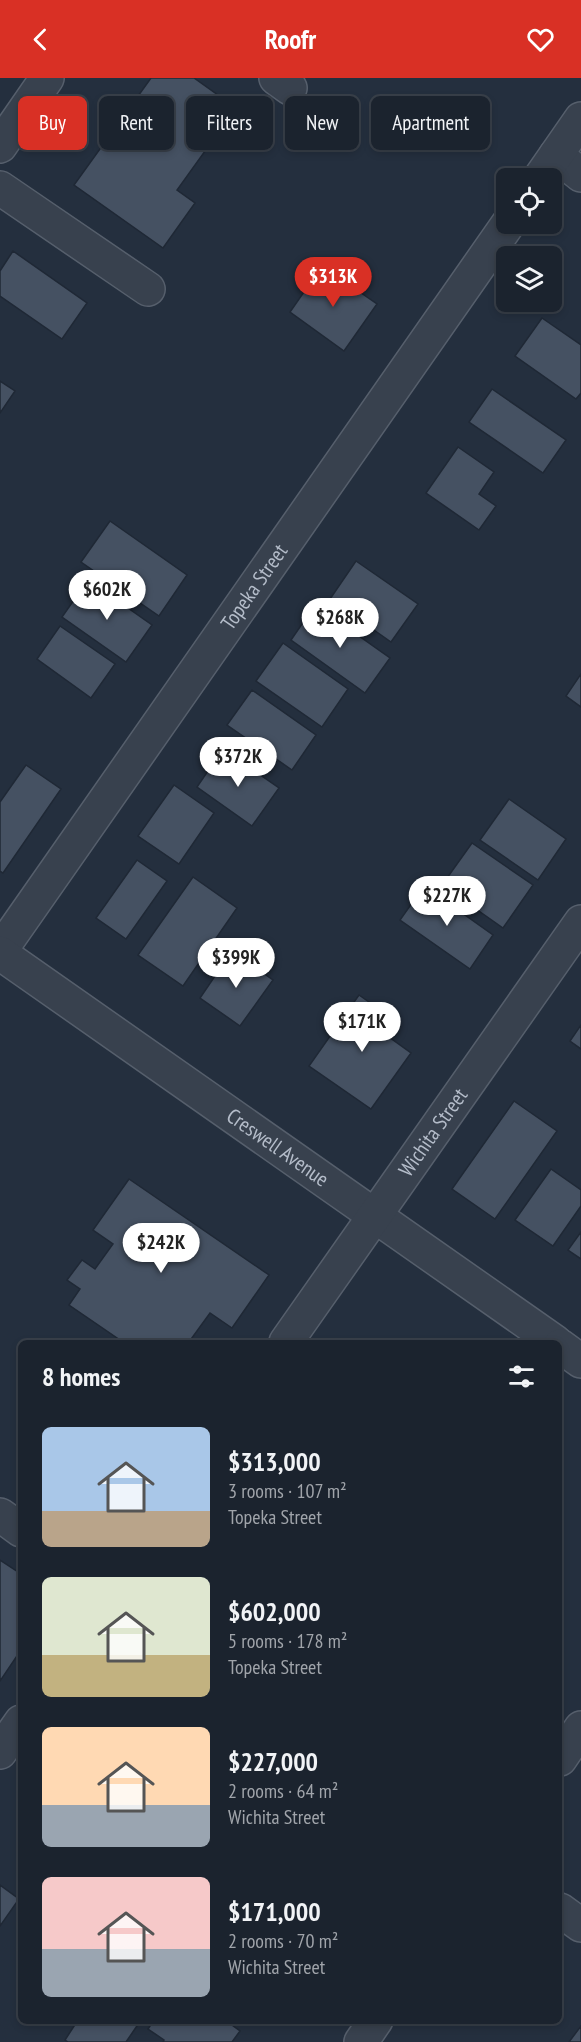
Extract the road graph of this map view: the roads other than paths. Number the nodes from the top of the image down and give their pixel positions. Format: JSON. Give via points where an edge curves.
{"nodes":[{"id":1,"x":48,"y":78,"type":"edge"},
{"id":2,"x":581,"y":119,"type":"edge"},
{"id":3,"x":0,"y":146,"type":"edge"},
{"id":4,"x":559,"y":168,"type":"edge"},
{"id":5,"x":0,"y":188,"type":"edge"},
{"id":6,"x":501,"y":234,"type":"edge"},
{"id":7,"x":148,"y":289,"type":"dead end"},
{"id":8,"x":581,"y":922,"type":"edge"},
{"id":9,"x":0,"y":952,"type":"edge"},
{"id":10,"x":374,"y":1216,"type":"junction"},
{"id":11,"x":287,"y":1340,"type":"edge"},
{"id":12,"x":552,"y":1340,"type":"edge"},
{"id":13,"x":562,"y":1347,"type":"edge"},
{"id":14,"x":581,"y":1361,"type":"edge"},
{"id":15,"x":0,"y":1515,"type":"edge"},
{"id":16,"x":18,"y":1528,"type":"edge"},
{"id":17,"x":18,"y":1726,"type":"edge"},
{"id":18,"x":581,"y":1728,"type":"edge"},
{"id":19,"x":0,"y":1752,"type":"edge"},
{"id":20,"x":562,"y":1756,"type":"edge"},
{"id":21,"x":562,"y":1911,"type":"edge"},
{"id":22,"x":581,"y":1925,"type":"edge"},
{"id":23,"x":373,"y":2024,"type":"edge"},
{"id":24,"x":361,"y":2042,"type":"edge"}],
"edges":[{"from":1,"to":3,"type":"street"},
{"from":2,"to":4,"type":"street"},
{"from":5,"to":7,"type":"street"},
{"from":6,"to":9,"type":"street","name":"Topeka Street"},
{"from":8,"to":10,"type":"street","name":"Wichita Street"},
{"from":9,"to":10,"type":"street","name":"Creswell Avenue"},
{"from":10,"to":11,"type":"street","name":"Wichita Street"},
{"from":10,"to":12,"type":"street","name":"Creswell Avenue"},
{"from":13,"to":14,"type":"street"},
{"from":15,"to":16,"type":"street"},
{"from":17,"to":19,"type":"street"},
{"from":18,"to":20,"type":"street"},
{"from":21,"to":22,"type":"street"},
{"from":23,"to":24,"type":"street"}]}
